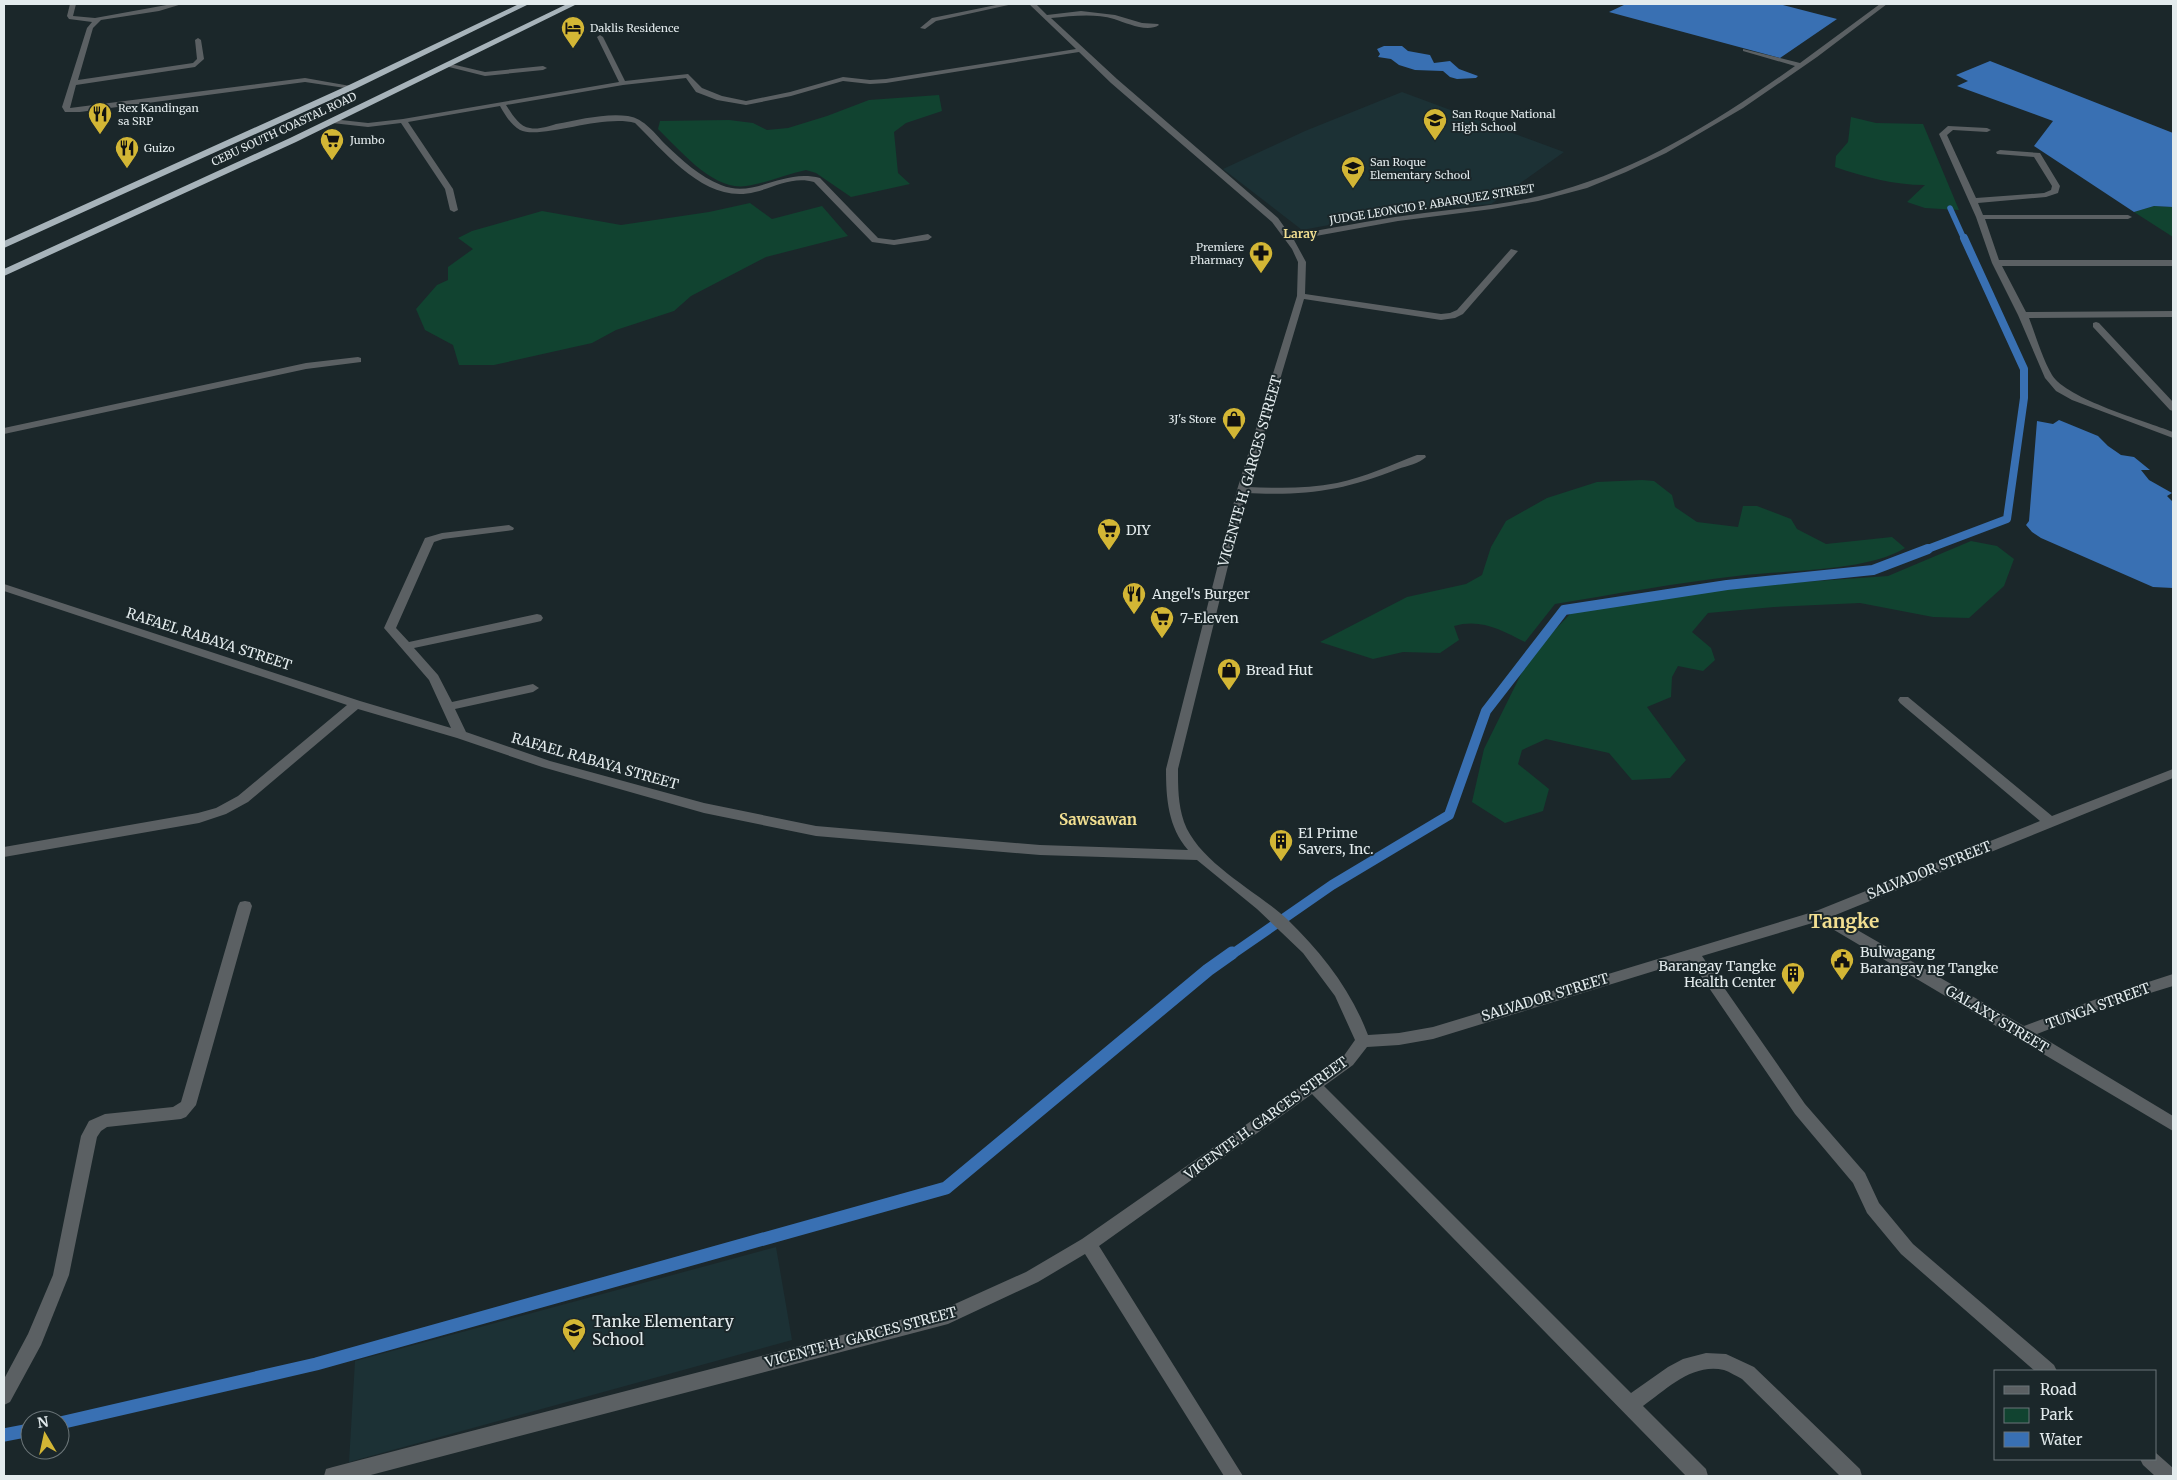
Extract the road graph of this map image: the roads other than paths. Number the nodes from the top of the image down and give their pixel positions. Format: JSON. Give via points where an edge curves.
{"nodes":[{"id":1,"x":72,"y":4,"type":"edge"},
{"id":2,"x":179,"y":4,"type":"edge"},
{"id":3,"x":525,"y":4,"type":"edge"},
{"id":4,"x":573,"y":4,"type":"edge"},
{"id":5,"x":1010,"y":4,"type":"edge"},
{"id":6,"x":1032,"y":4,"type":"edge"},
{"id":7,"x":1884,"y":4,"type":"edge"},
{"id":8,"x":1046,"y":17,"type":"junction"},
{"id":9,"x":96,"y":20,"type":"junction"},
{"id":10,"x":1156,"y":25,"type":"dead end"},
{"id":11,"x":923,"y":28,"type":"dead end"},
{"id":12,"x":600,"y":37,"type":"dead end"},
{"id":13,"x":198,"y":40,"type":"dead end"},
{"id":14,"x":1081,"y":50,"type":"junction"},
{"id":15,"x":1745,"y":50,"type":"dead end"},
{"id":16,"x":447,"y":65,"type":"junction"},
{"id":17,"x":1801,"y":65,"type":"junction"},
{"id":18,"x":543,"y":68,"type":"dead end"},
{"id":19,"x":73,"y":83,"type":"junction"},
{"id":20,"x":623,"y":83,"type":"junction"},
{"id":21,"x":352,"y":87,"type":"junction"},
{"id":22,"x":501,"y":103,"type":"junction"},
{"id":23,"x":332,"y":121,"type":"junction"},
{"id":24,"x":404,"y":121,"type":"junction"},
{"id":25,"x":1987,"y":130,"type":"dead end"},
{"id":26,"x":2000,"y":152,"type":"dead end"},
{"id":27,"x":1972,"y":201,"type":"junction"},
{"id":28,"x":454,"y":210,"type":"dead end"},
{"id":29,"x":1980,"y":217,"type":"junction"},
{"id":30,"x":2128,"y":217,"type":"dead end"},
{"id":31,"x":928,"y":237,"type":"dead end"},
{"id":32,"x":1290,"y":238,"type":"junction"},
{"id":33,"x":4,"y":244,"type":"edge"},
{"id":34,"x":1514,"y":251,"type":"dead end"},
{"id":35,"x":1996,"y":263,"type":"junction"},
{"id":36,"x":2173,"y":263,"type":"edge"},
{"id":37,"x":4,"y":273,"type":"edge"},
{"id":38,"x":1301,"y":296,"type":"junction"},
{"id":39,"x":2173,"y":314,"type":"edge"},
{"id":40,"x":2022,"y":315,"type":"junction"},
{"id":41,"x":2096,"y":326,"type":"dead end"},
{"id":42,"x":358,"y":360,"type":"dead end"},
{"id":43,"x":2173,"y":408,"type":"edge"},
{"id":44,"x":4,"y":431,"type":"edge"},
{"id":45,"x":2173,"y":435,"type":"edge"},
{"id":46,"x":1421,"y":457,"type":"dead end"},
{"id":47,"x":1242,"y":490,"type":"junction"},
{"id":48,"x":510,"y":528,"type":"dead end"},
{"id":49,"x":4,"y":587,"type":"edge"},
{"id":50,"x":537,"y":618,"type":"dead end"},
{"id":51,"x":407,"y":646,"type":"junction"},
{"id":52,"x":533,"y":688,"type":"dead end"},
{"id":53,"x":1904,"y":700,"type":"dead end"},
{"id":54,"x":356,"y":704,"type":"junction"},
{"id":55,"x":448,"y":707,"type":"junction"},
{"id":56,"x":461,"y":735,"type":"junction"},
{"id":57,"x":2173,"y":773,"type":"edge"},
{"id":58,"x":2050,"y":822,"type":"junction"},
{"id":59,"x":4,"y":852,"type":"edge"},
{"id":60,"x":1198,"y":856,"type":"junction"},
{"id":61,"x":245,"y":906,"type":"dead end"},
{"id":62,"x":1820,"y":915,"type":"junction"},
{"id":63,"x":1693,"y":954,"type":"junction"},
{"id":64,"x":2173,"y":980,"type":"edge"},
{"id":65,"x":2023,"y":1033,"type":"junction"},
{"id":66,"x":1364,"y":1041,"type":"junction"},
{"id":67,"x":1314,"y":1086,"type":"junction"},
{"id":68,"x":2173,"y":1124,"type":"edge"},
{"id":69,"x":1088,"y":1244,"type":"junction"},
{"id":70,"x":2047,"y":1370,"type":"edge"},
{"id":71,"x":4,"y":1396,"type":"edge"},
{"id":72,"x":1630,"y":1405,"type":"junction"},
{"id":73,"x":2150,"y":1460,"type":"edge"},
{"id":74,"x":333,"y":1476,"type":"edge"},
{"id":75,"x":1234,"y":1476,"type":"edge"},
{"id":76,"x":1699,"y":1476,"type":"edge"},
{"id":77,"x":1853,"y":1476,"type":"edge"},
{"id":78,"x":2170,"y":1476,"type":"edge"}],
"edges":[{"from":1,"to":9,"type":"street","via":[[71,18]]},
{"from":2,"to":9,"type":"street"},
{"from":3,"to":21,"type":"highway","name":"CEBU SOUTH COASTAL ROAD"},
{"from":4,"to":16,"type":"highway","name":"CEBU SOUTH COASTAL ROAD"},
{"from":5,"to":11,"type":"street","via":[[934,19]]},
{"from":6,"to":8,"type":"street","name":"VICENTE H. GARCES STREET"},
{"from":7,"to":17,"type":"street","name":"JUDGE LEONCIO P. ABARQUEZ STREET"},
{"from":8,"to":10,"type":"street","via":[[1081,13]]},
{"from":8,"to":14,"type":"street","name":"VICENTE H. GARCES STREET"},
{"from":9,"to":19,"type":"street","via":[[90,28]]},
{"from":12,"to":20,"type":"street"},
{"from":13,"to":19,"type":"street","via":[[201,59],[195,64]]},
{"from":14,"to":20,"type":"street","via":[[886,81],[843,78],[791,94],[746,103],[699,90],[688,76]]},
{"from":14,"to":32,"type":"street","name":"VICENTE H. GARCES STREET","via":[[1275,220]]},
{"from":15,"to":17,"type":"street"},
{"from":16,"to":18,"type":"street","via":[[485,74]]},
{"from":16,"to":23,"type":"highway","name":"CEBU SOUTH COASTAL ROAD"},
{"from":17,"to":32,"type":"street","name":"JUDGE LEONCIO P. ABARQUEZ STREET","via":[[1688,138],[1584,186],[1502,206],[1399,219]]},
{"from":19,"to":21,"type":"street","via":[[66,108],[74,111],[305,80]]},
{"from":20,"to":22,"type":"street"},
{"from":21,"to":33,"type":"highway","name":"CEBU SOUTH COASTAL ROAD"},
{"from":22,"to":24,"type":"street"},
{"from":22,"to":31,"type":"street","via":[[516,125],[531,131],[630,118],[638,121],[709,184],[726,191],[742,192],[797,177],[809,177],[817,180],[875,240],[894,243]]},
{"from":23,"to":24,"type":"street","via":[[368,124]]},
{"from":23,"to":37,"type":"highway","name":"CEBU SOUTH COASTAL ROAD"},
{"from":24,"to":28,"type":"street","via":[[449,188]]},
{"from":25,"to":27,"type":"street","via":[[1951,128],[1943,134]]},
{"from":26,"to":27,"type":"street","via":[[2037,155],[2056,186],[2054,191],[2046,195]]},
{"from":27,"to":29,"type":"street"},
{"from":29,"to":30,"type":"street"},
{"from":29,"to":35,"type":"street"},
{"from":32,"to":38,"type":"street","name":"VICENTE H. GARCES STREET","via":[[1302,262]]},
{"from":34,"to":38,"type":"street","via":[[1460,312],[1452,316]]},
{"from":35,"to":36,"type":"street"},
{"from":35,"to":40,"type":"street"},
{"from":38,"to":47,"type":"street","name":"VICENTE H. GARCES STREET"},
{"from":39,"to":40,"type":"street"},
{"from":40,"to":45,"type":"street","via":[[2048,376],[2059,389]]},
{"from":41,"to":43,"type":"street"},
{"from":42,"to":44,"type":"street","via":[[306,366]]},
{"from":46,"to":47,"type":"street","via":[[1356,481],[1326,488],[1286,492]]},
{"from":47,"to":60,"type":"street","name":"VICENTE H. GARCES STREET","via":[[1172,769],[1170,787],[1181,832]]},
{"from":48,"to":51,"type":"street","via":[[442,536],[427,542],[390,628]]},
{"from":49,"to":54,"type":"street","name":"RAFAEL RABAYA STREET"},
{"from":50,"to":51,"type":"street"},
{"from":51,"to":55,"type":"street","via":[[434,678]]},
{"from":52,"to":55,"type":"street"},
{"from":53,"to":58,"type":"street"},
{"from":54,"to":56,"type":"street","name":"RAFAEL RABAYA STREET"},
{"from":54,"to":59,"type":"street","via":[[243,799],[221,811],[199,818]]},
{"from":55,"to":56,"type":"street"},
{"from":56,"to":60,"type":"street","name":"RAFAEL RABAYA STREET","via":[[546,764],[704,808],[816,831],[1040,850]]},
{"from":57,"to":58,"type":"street","name":"SALVADOR STREET"},
{"from":58,"to":62,"type":"street","name":"SALVADOR STREET"},
{"from":60,"to":66,"type":"street","name":"VICENTE H. GARCES STREET","via":[[1278,919],[1331,977],[1354,1014]]},
{"from":61,"to":71,"type":"street","via":[[188,1104],[181,1112],[173,1114],[106,1121],[94,1126],[89,1136],[61,1275],[35,1339]]},
{"from":62,"to":63,"type":"street","name":"SALVADOR STREET"},
{"from":62,"to":65,"type":"street","name":"GALAXY STREET"},
{"from":63,"to":66,"type":"street","name":"SALVADOR STREET","via":[[1433,1033]]},
{"from":63,"to":70,"type":"street","via":[[1800,1109],[1859,1178],[1873,1208],[1906,1249]]},
{"from":64,"to":65,"type":"street","name":"TUNGA STREET"},
{"from":65,"to":68,"type":"street","name":"GALAXY STREET"},
{"from":66,"to":67,"type":"street","name":"VICENTE H. GARCES STREET","via":[[1348,1061]]},
{"from":67,"to":69,"type":"street","name":"VICENTE H. GARCES STREET"},
{"from":67,"to":72,"type":"street"},
{"from":69,"to":74,"type":"street","name":"VICENTE H. GARCES STREET","via":[[1032,1277],[948,1316]]},
{"from":69,"to":75,"type":"street"},
{"from":72,"to":76,"type":"street"},
{"from":72,"to":77,"type":"street","via":[[1689,1365],[1706,1361],[1726,1362],[1748,1372]]},
{"from":73,"to":78,"type":"street"}]}
